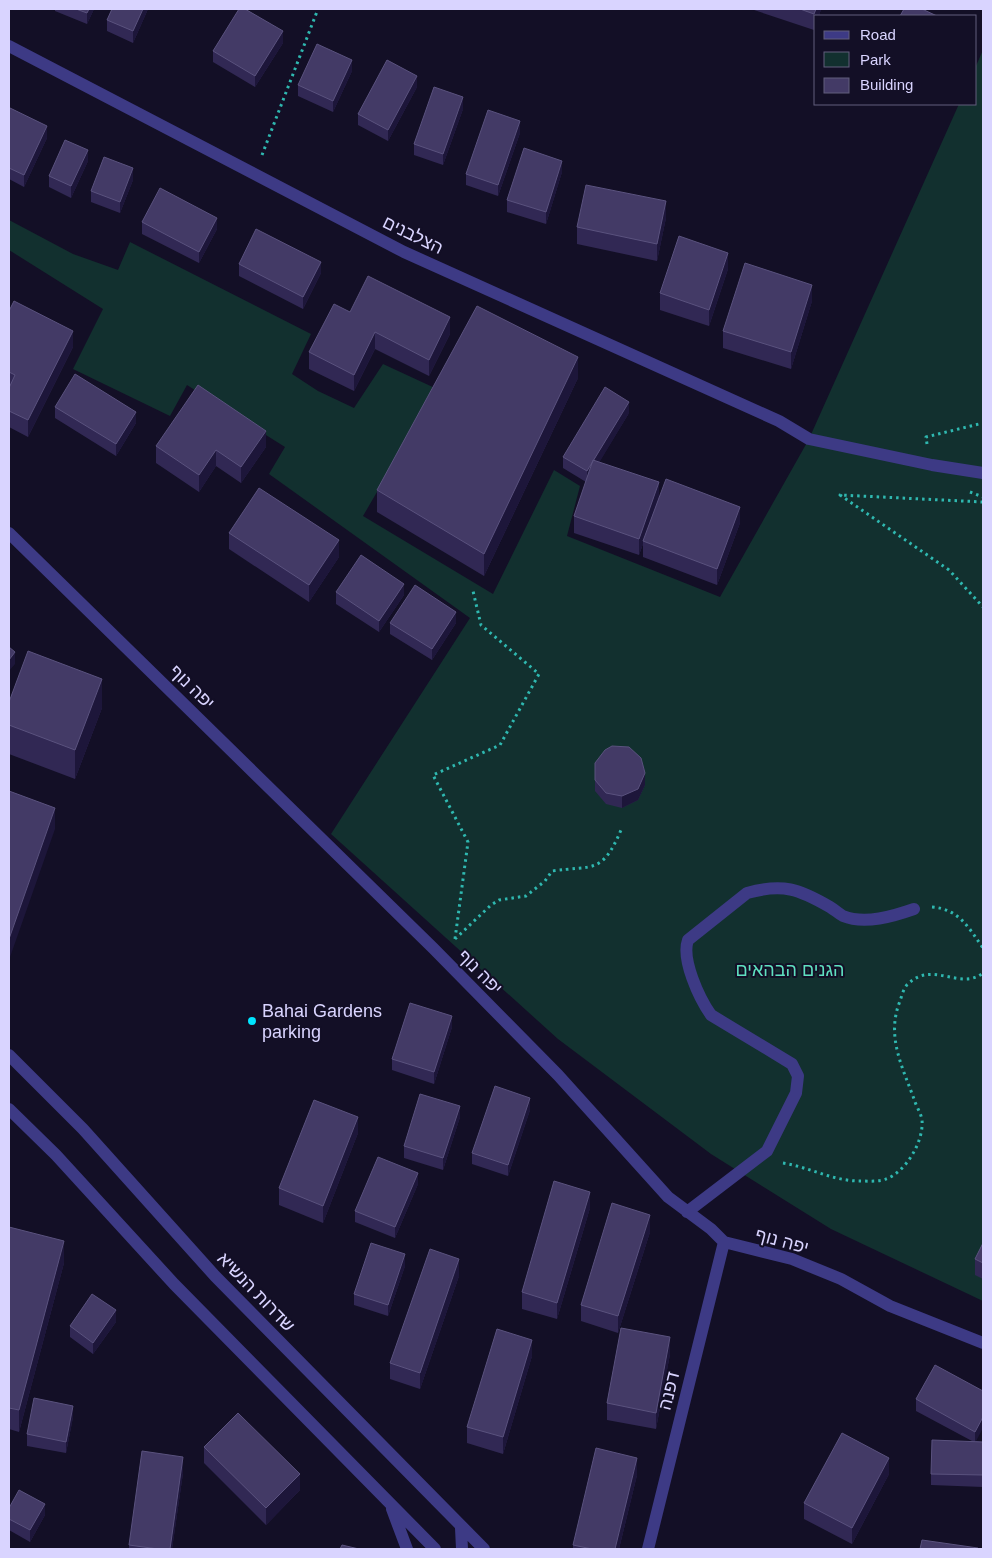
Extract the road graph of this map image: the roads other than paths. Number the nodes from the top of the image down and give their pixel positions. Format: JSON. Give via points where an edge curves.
{"nodes":[{"id":1,"x":9,"y":46,"type":"edge"},
{"id":2,"x":983,"y":473,"type":"edge"},
{"id":3,"x":9,"y":533,"type":"edge"},
{"id":4,"x":914,"y":909,"type":"road end"},
{"id":5,"x":9,"y":1055,"type":"edge"},
{"id":6,"x":9,"y":1109,"type":"edge"},
{"id":7,"x":687,"y":1212,"type":"junction"},
{"id":8,"x":724,"y":1242,"type":"junction"},
{"id":9,"x":983,"y":1342,"type":"edge"},
{"id":10,"x":392,"y":1506,"type":"junction"},
{"id":11,"x":461,"y":1528,"type":"junction"},
{"id":12,"x":407,"y":1549,"type":"edge"},
{"id":13,"x":435,"y":1549,"type":"edge"},
{"id":14,"x":462,"y":1549,"type":"edge"},
{"id":15,"x":484,"y":1549,"type":"edge"},
{"id":16,"x":648,"y":1549,"type":"edge"}],
"edges":[{"from":1,"to":2,"type":"street","name":"הצלבנים","via":[[404,252],[779,421],[809,439]]},
{"from":3,"to":7,"type":"street","name":"יפה נוף","via":[[433,948],[558,1075],[668,1197]]},
{"from":4,"to":7,"type":"street","via":[[879,919],[844,916],[800,890],[759,890],[747,893],[688,940],[686,957],[703,1004],[711,1015],[792,1064],[798,1076],[796,1093],[767,1151]]},
{"from":5,"to":11,"type":"street","name":"שדרות הנשיא","via":[[83,1129],[216,1276]]},
{"from":6,"to":10,"type":"street","via":[[56,1155],[174,1284]]},
{"from":7,"to":8,"type":"street","name":"יפה נוף"},
{"from":8,"to":9,"type":"street","name":"יפה נוף","via":[[792,1259],[841,1279],[890,1306]]},
{"from":8,"to":16,"type":"street","name":"דפנה"},
{"from":10,"to":12,"type":"street"},
{"from":10,"to":13,"type":"street"},
{"from":11,"to":14,"type":"street"},
{"from":11,"to":15,"type":"street","name":"שדרות הנשיא"}]}
